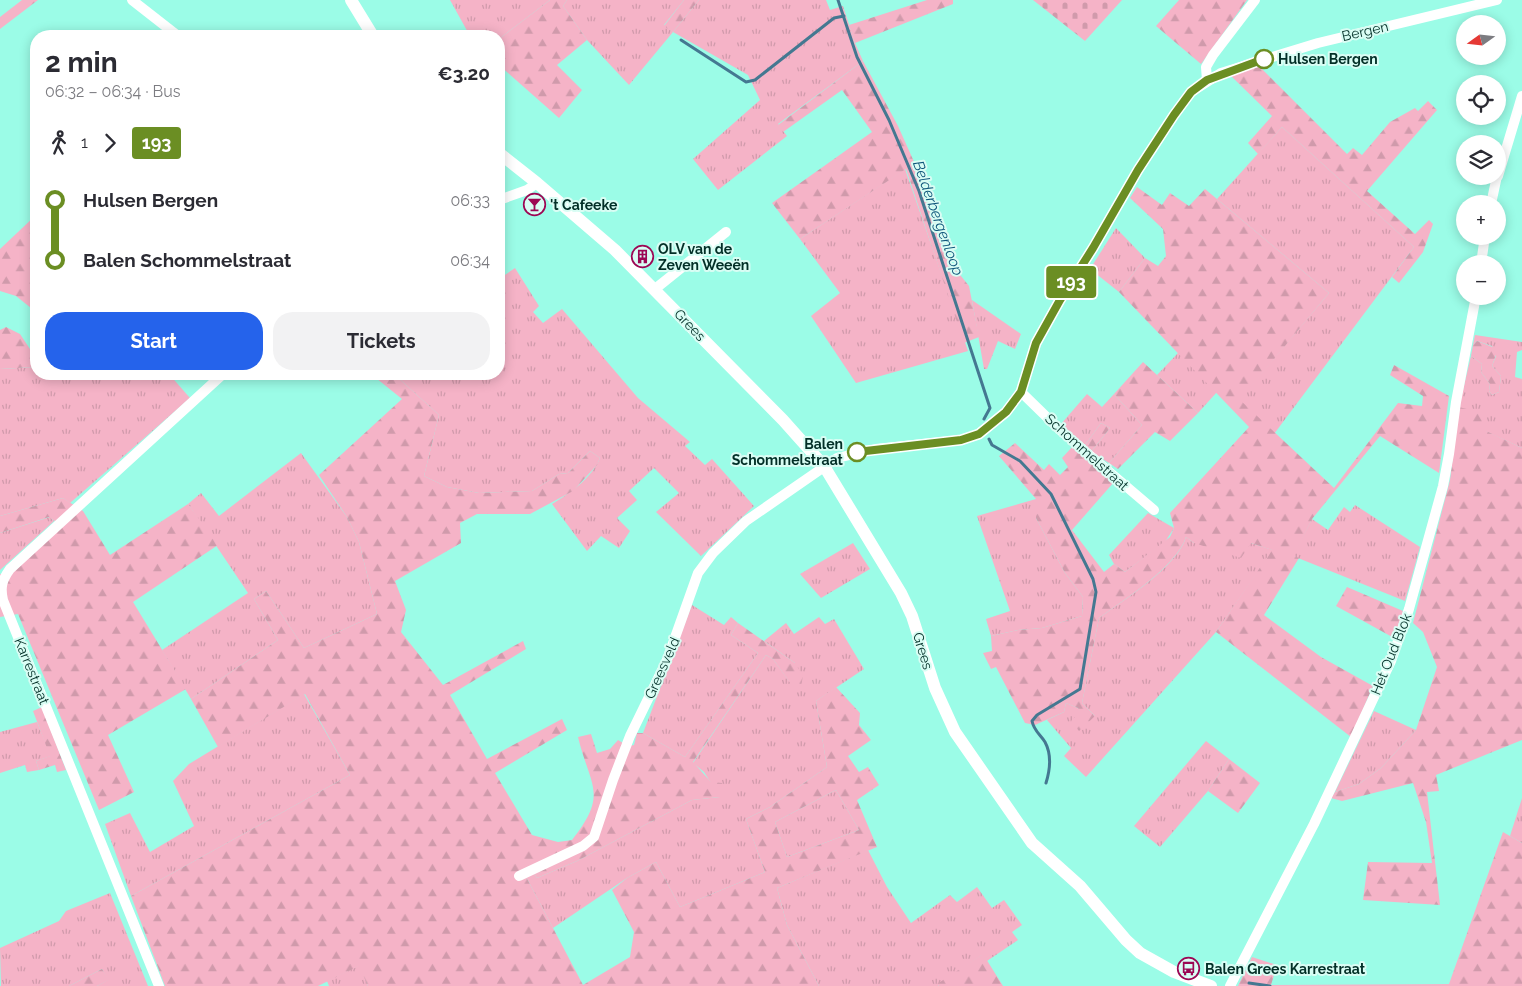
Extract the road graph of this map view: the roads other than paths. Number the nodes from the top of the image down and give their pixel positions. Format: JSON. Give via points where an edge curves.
{"nodes":[{"id":1,"x":132,"y":0,"type":"edge"},
{"id":2,"x":351,"y":0,"type":"edge"},
{"id":3,"x":1256,"y":0,"type":"edge"},
{"id":4,"x":1497,"y":0,"type":"edge"},
{"id":5,"x":170,"y":30,"type":"edge"},
{"id":6,"x":369,"y":30,"type":"edge"},
{"id":7,"x":1207,"y":80,"type":"junction"},
{"id":8,"x":1522,"y":96,"type":"edge"},
{"id":9,"x":1506,"y":147,"type":"edge"},
{"id":10,"x":505,"y":159,"type":"edge"},
{"id":11,"x":537,"y":183,"type":"junction"},
{"id":12,"x":505,"y":197,"type":"edge"},
{"id":13,"x":726,"y":232,"type":"dead end"},
{"id":14,"x":655,"y":289,"type":"junction"},
{"id":15,"x":1474,"y":305,"type":"edge"},
{"id":16,"x":216,"y":380,"type":"edge"},
{"id":17,"x":1021,"y":392,"type":"junction"},
{"id":18,"x":824,"y":466,"type":"junction"},
{"id":19,"x":1154,"y":510,"type":"dead end"},
{"id":20,"x":519,"y":876,"type":"dead end"},
{"id":21,"x":159,"y":986,"type":"edge"},
{"id":22,"x":1211,"y":986,"type":"edge"},
{"id":23,"x":1230,"y":986,"type":"edge"}],
"edges":[{"from":1,"to":5,"type":"street"},
{"from":2,"to":6,"type":"street"},
{"from":3,"to":7,"type":"street","via":[[1213,55],[1206,67]]},
{"from":4,"to":7,"type":"street","name":"Bergen","via":[[1318,43]]},
{"from":7,"to":17,"type":"street","via":[[1191,92],[1138,170],[1036,343]]},
{"from":8,"to":9,"type":"street"},
{"from":10,"to":11,"type":"street","name":"Grees"},
{"from":11,"to":12,"type":"street"},
{"from":11,"to":14,"type":"street","name":"Grees"},
{"from":13,"to":14,"type":"street"},
{"from":14,"to":18,"type":"street","name":"Grees"},
{"from":15,"to":23,"type":"street","name":"Het Oud Blok","via":[[1443,486],[1391,661],[1314,824]]},
{"from":16,"to":21,"type":"street","name":"Karrestraat","via":[[10,570],[3,578],[1,589]]},
{"from":17,"to":18,"type":"street","via":[[1006,412],[979,434],[961,440],[846,454]]},
{"from":17,"to":19,"type":"street","name":"Schommelstraat","via":[[1060,430]]},
{"from":18,"to":20,"type":"street","name":"Greesveld","via":[[746,521],[706,562],[696,579],[667,660],[630,736],[603,804],[594,837],[583,846]]},
{"from":18,"to":22,"type":"street","name":"Grees","via":[[902,593],[935,688],[955,732],[1032,844],[1080,886],[1140,953],[1174,972]]}]}
